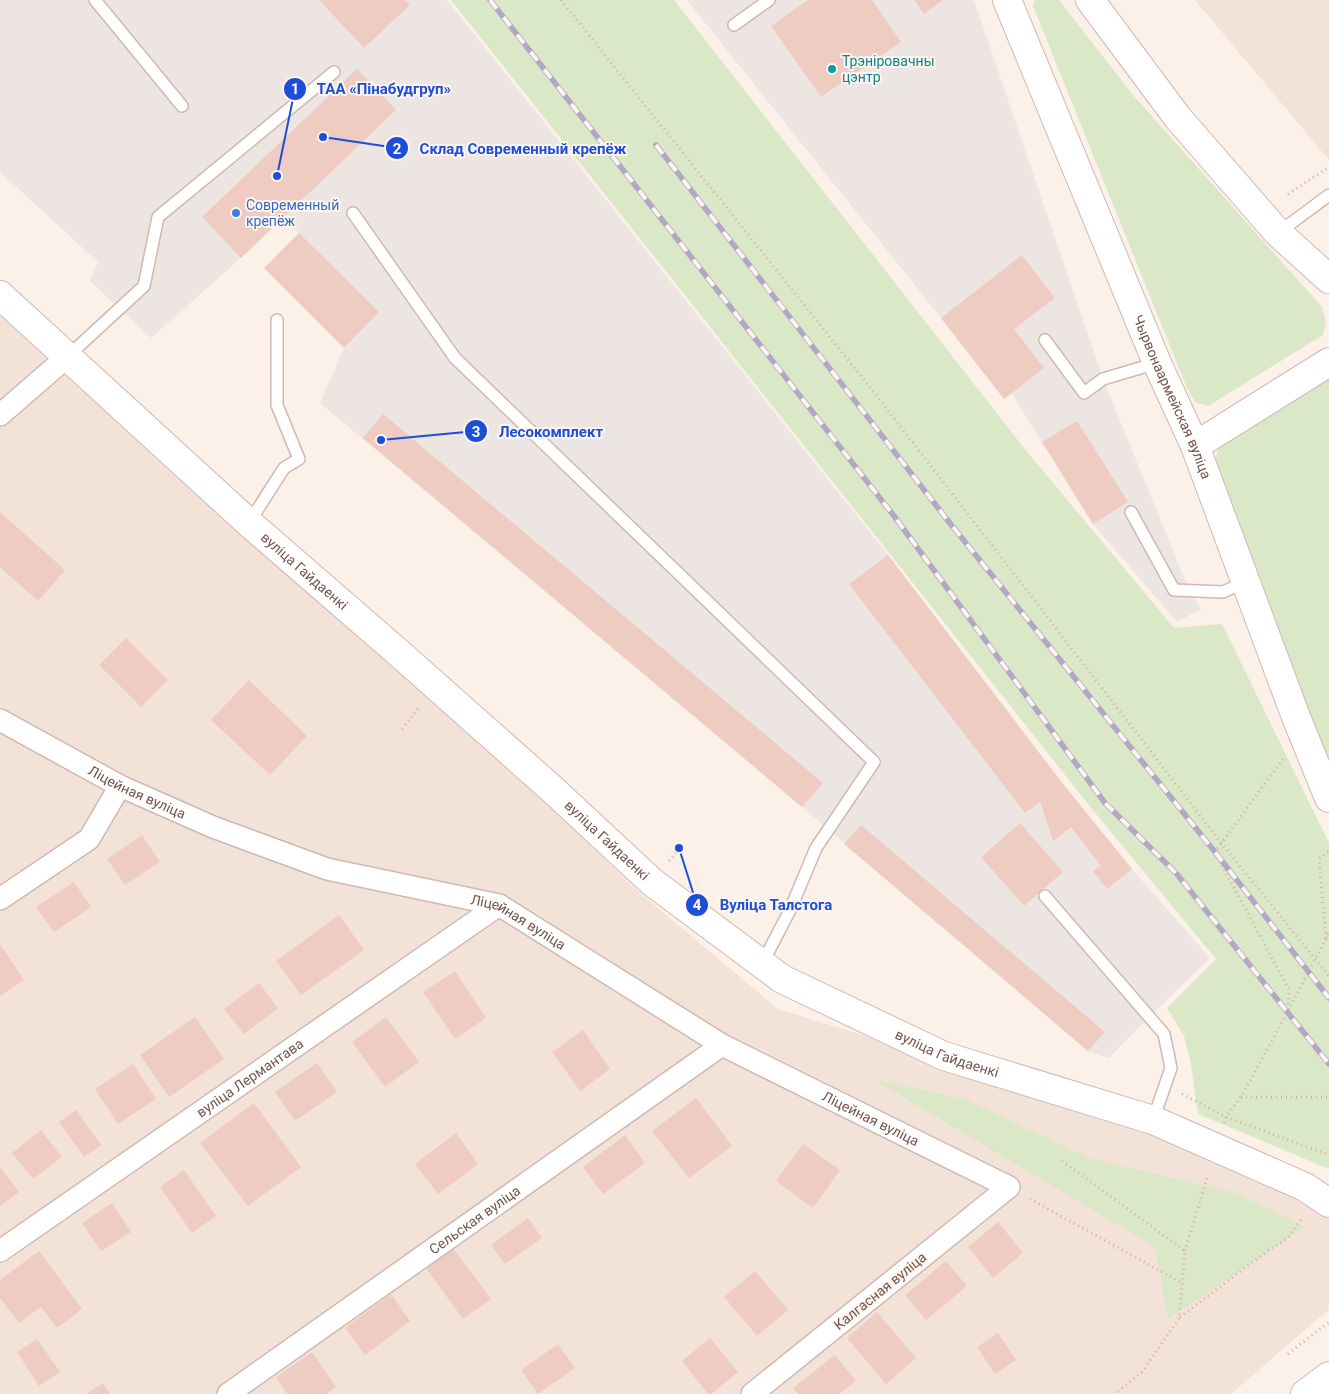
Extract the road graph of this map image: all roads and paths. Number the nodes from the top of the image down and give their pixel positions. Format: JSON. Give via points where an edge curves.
{"nodes":[{"id":1,"x":95,"y":0,"type":"edge"},
{"id":2,"x":560,"y":0,"type":"edge"},
{"id":3,"x":769,"y":0,"type":"edge"},
{"id":4,"x":1007,"y":0,"type":"edge"},
{"id":5,"x":1090,"y":0,"type":"edge"},
{"id":6,"x":734,"y":25,"type":"dead end"},
{"id":7,"x":334,"y":72,"type":"dead end"},
{"id":8,"x":182,"y":106,"type":"dead end"},
{"id":9,"x":1329,"y":167,"type":"edge"},
{"id":10,"x":1288,"y":194,"type":"dead end"},
{"id":11,"x":1329,"y":195,"type":"edge"},
{"id":12,"x":353,"y":213,"type":"dead end"},
{"id":13,"x":1278,"y":233,"type":"junction"},
{"id":14,"x":1329,"y":279,"type":"edge"},
{"id":15,"x":0,"y":294,"type":"edge"},
{"id":16,"x":276,"y":320,"type":"dead end"},
{"id":17,"x":1045,"y":340,"type":"dead end"},
{"id":18,"x":68,"y":356,"type":"junction"},
{"id":19,"x":1329,"y":362,"type":"edge"},
{"id":20,"x":1157,"y":363,"type":"junction"},
{"id":21,"x":0,"y":415,"type":"edge"},
{"id":22,"x":1195,"y":446,"type":"junction"},
{"id":23,"x":1131,"y":512,"type":"dead end"},
{"id":24,"x":249,"y":523,"type":"junction"},
{"id":25,"x":1245,"y":582,"type":"junction"},
{"id":26,"x":0,"y":720,"type":"edge"},
{"id":27,"x":1285,"y":757,"type":"dead end"},
{"id":28,"x":120,"y":786,"type":"junction"},
{"id":29,"x":1329,"y":798,"type":"edge"},
{"id":30,"x":1222,"y":844,"type":"junction"},
{"id":31,"x":1329,"y":851,"type":"edge"},
{"id":32,"x":1045,"y":896,"type":"dead end"},
{"id":33,"x":0,"y":898,"type":"edge"},
{"id":34,"x":499,"y":905,"type":"junction"},
{"id":35,"x":1329,"y":934,"type":"edge"},
{"id":36,"x":1326,"y":938,"type":"junction"},
{"id":37,"x":1315,"y":958,"type":"junction"},
{"id":38,"x":762,"y":964,"type":"junction"},
{"id":39,"x":1329,"y":976,"type":"edge"},
{"id":40,"x":1287,"y":1013,"type":"junction"},
{"id":41,"x":722,"y":1045,"type":"junction"},
{"id":42,"x":1166,"y":1086,"type":"junction"},
{"id":43,"x":1241,"y":1097,"type":"junction"},
{"id":44,"x":1329,"y":1097,"type":"edge"},
{"id":45,"x":1226,"y":1117,"type":"junction"},
{"id":46,"x":1153,"y":1120,"type":"junction"},
{"id":47,"x":1216,"y":1148,"type":"junction"},
{"id":48,"x":1329,"y":1155,"type":"edge"},
{"id":49,"x":1062,"y":1162,"type":"dead end"},
{"id":50,"x":1009,"y":1187,"type":"junction"},
{"id":51,"x":1323,"y":1199,"type":"edge"},
{"id":52,"x":0,"y":1251,"type":"edge"},
{"id":53,"x":1185,"y":1251,"type":"junction"},
{"id":54,"x":1182,"y":1283,"type":"junction"},
{"id":55,"x":1179,"y":1318,"type":"junction"},
{"id":56,"x":1329,"y":1322,"type":"edge"},
{"id":57,"x":1288,"y":1354,"type":"dead end"},
{"id":58,"x":228,"y":1394,"type":"edge"},
{"id":59,"x":752,"y":1394,"type":"edge"},
{"id":60,"x":1115,"y":1394,"type":"edge"}],
"edges":[{"from":1,"to":8,"type":"lane"},
{"from":2,"to":30,"type":"path","via":[[880,400]]},
{"from":3,"to":6,"type":"lane"},
{"from":4,"to":20,"type":"street","name":"Чырвонаармейская вуліца"},
{"from":5,"to":13,"type":"street","via":[[1178,118]]},
{"from":7,"to":18,"type":"lane","via":[[158,217],[144,286]]},
{"from":9,"to":10,"type":"path"},
{"from":11,"to":13,"type":"lane"},
{"from":12,"to":38,"type":"lane","via":[[455,358],[874,762],[816,848],[790,910]]},
{"from":13,"to":14,"type":"street"},
{"from":15,"to":18,"type":"street","name":"вуліца Гайдаенкі"},
{"from":16,"to":24,"type":"lane","via":[[277,405],[299,459],[284,468]]},
{"from":17,"to":20,"type":"lane","via":[[1084,393],[1103,379]]},
{"from":18,"to":21,"type":"street"},
{"from":18,"to":24,"type":"street","name":"вуліца Гайдаенкі"},
{"from":19,"to":22,"type":"street"},
{"from":20,"to":22,"type":"street","name":"Чырвонаармейская вуліца"},
{"from":22,"to":25,"type":"street","name":"Чырвонаармейская вуліца"},
{"from":23,"to":25,"type":"lane","via":[[1174,590],[1224,592]]},
{"from":24,"to":38,"type":"street","name":"вуліца Гайдаенкі","via":[[552,789],[652,882]]},
{"from":25,"to":29,"type":"street","name":"Чырвонаармейская вуліца"},
{"from":26,"to":28,"type":"street","name":"Ліцейная вуліца"},
{"from":27,"to":30,"type":"path"},
{"from":28,"to":33,"type":"street","via":[[89,839]]},
{"from":28,"to":34,"type":"street","name":"Ліцейная вуліца","via":[[213,827],[327,869]]},
{"from":30,"to":37,"type":"path"},
{"from":30,"to":40,"type":"path","via":[[1216,852],[1289,990]]},
{"from":31,"to":36,"type":"path","via":[[1319,859]]},
{"from":32,"to":42,"type":"lane","via":[[1164,1034],[1171,1068]]},
{"from":34,"to":41,"type":"street","name":"Ліцейная вуліца"},
{"from":34,"to":52,"type":"street","name":"вуліца Лермантава"},
{"from":35,"to":36,"type":"path"},
{"from":36,"to":37,"type":"path"},
{"from":37,"to":39,"type":"path"},
{"from":37,"to":40,"type":"path"},
{"from":38,"to":46,"type":"street","name":"вуліца Гайдаенкі","via":[[782,979],[944,1056]]},
{"from":40,"to":43,"type":"path"},
{"from":41,"to":50,"type":"street","name":"Ліцейная вуліца"},
{"from":41,"to":58,"type":"street","name":"Сельская вуліца"},
{"from":42,"to":45,"type":"path"},
{"from":42,"to":46,"type":"lane"},
{"from":43,"to":44,"type":"path"},
{"from":43,"to":45,"type":"path"},
{"from":45,"to":47,"type":"path"},
{"from":45,"to":48,"type":"path"},
{"from":46,"to":47,"type":"street","name":"вуліца Гайдаенкі"},
{"from":47,"to":51,"type":"street","name":"вуліца Гайдаенкі","via":[[1305,1187]]},
{"from":47,"to":53,"type":"path"},
{"from":49,"to":53,"type":"path"},
{"from":50,"to":54,"type":"path"},
{"from":50,"to":59,"type":"street","name":"Калгасная вуліца"},
{"from":51,"to":55,"type":"path","via":[[1288,1238]]},
{"from":53,"to":54,"type":"path"},
{"from":54,"to":55,"type":"path"},
{"from":55,"to":60,"type":"path","via":[[1142,1372]]},
{"from":56,"to":57,"type":"path"}]}
